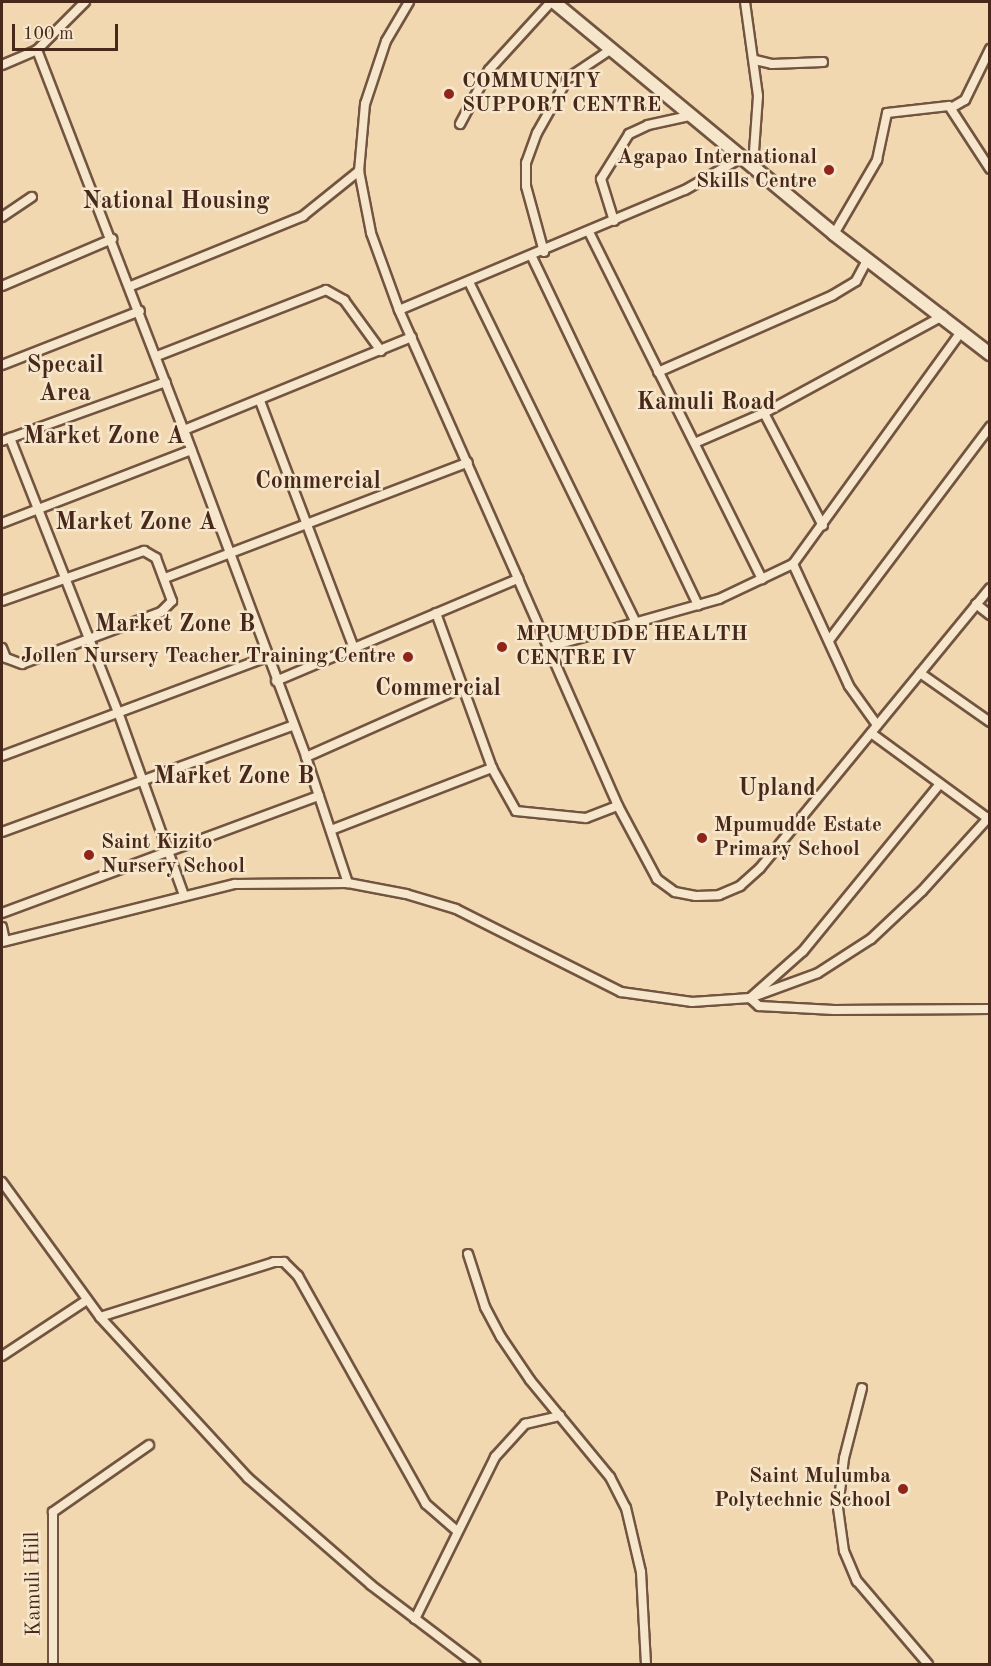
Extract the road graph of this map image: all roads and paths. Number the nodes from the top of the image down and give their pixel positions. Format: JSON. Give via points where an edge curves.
{"nodes":[{"id":1,"x":85,"y":2,"type":"edge"},
{"id":2,"x":409,"y":2,"type":"edge"},
{"id":3,"x":553,"y":2,"type":"edge"},
{"id":4,"x":745,"y":2,"type":"edge"},
{"id":5,"x":990,"y":49,"type":"edge"},
{"id":6,"x":37,"y":50,"type":"junction"},
{"id":7,"x":610,"y":50,"type":"junction"},
{"id":8,"x":755,"y":60,"type":"junction"},
{"id":9,"x":823,"y":62,"type":"dead end"},
{"id":10,"x":2,"y":65,"type":"edge"},
{"id":11,"x":951,"y":108,"type":"junction"},
{"id":12,"x":689,"y":116,"type":"junction"},
{"id":13,"x":460,"y":124,"type":"dead end"},
{"id":14,"x":741,"y":158,"type":"junction"},
{"id":15,"x":753,"y":166,"type":"junction"},
{"id":16,"x":990,"y":169,"type":"edge"},
{"id":17,"x":359,"y":171,"type":"junction"},
{"id":18,"x":32,"y":197,"type":"dead end"},
{"id":19,"x":2,"y":217,"type":"edge"},
{"id":20,"x":614,"y":221,"type":"junction"},
{"id":21,"x":589,"y":232,"type":"junction"},
{"id":22,"x":834,"y":234,"type":"junction"},
{"id":23,"x":112,"y":239,"type":"junction"},
{"id":24,"x":544,"y":252,"type":"junction"},
{"id":25,"x":532,"y":257,"type":"junction"},
{"id":26,"x":867,"y":260,"type":"junction"},
{"id":27,"x":470,"y":284,"type":"junction"},
{"id":28,"x":2,"y":286,"type":"edge"},
{"id":29,"x":130,"y":286,"type":"junction"},
{"id":30,"x":399,"y":310,"type":"junction"},
{"id":31,"x":140,"y":311,"type":"junction"},
{"id":32,"x":943,"y":316,"type":"junction"},
{"id":33,"x":961,"y":332,"type":"junction"},
{"id":34,"x":412,"y":338,"type":"junction"},
{"id":35,"x":381,"y":351,"type":"junction"},
{"id":36,"x":990,"y":354,"type":"edge"},
{"id":37,"x":157,"y":356,"type":"junction"},
{"id":38,"x":2,"y":365,"type":"edge"},
{"id":39,"x":658,"y":372,"type":"junction"},
{"id":40,"x":166,"y":382,"type":"junction"},
{"id":41,"x":260,"y":401,"type":"junction"},
{"id":42,"x":764,"y":414,"type":"junction"},
{"id":43,"x":990,"y":427,"type":"edge"},
{"id":44,"x":184,"y":430,"type":"junction"},
{"id":45,"x":6,"y":439,"type":"edge"},
{"id":46,"x":697,"y":442,"type":"junction"},
{"id":47,"x":191,"y":450,"type":"junction"},
{"id":48,"x":468,"y":462,"type":"junction"},
{"id":49,"x":39,"y":508,"type":"junction"},
{"id":50,"x":2,"y":523,"type":"edge"},
{"id":51,"x":307,"y":524,"type":"junction"},
{"id":52,"x":823,"y":526,"type":"junction"},
{"id":53,"x":229,"y":554,"type":"junction"},
{"id":54,"x":793,"y":564,"type":"junction"},
{"id":55,"x":65,"y":576,"type":"junction"},
{"id":56,"x":165,"y":578,"type":"junction"},
{"id":57,"x":518,"y":579,"type":"junction"},
{"id":58,"x":762,"y":579,"type":"junction"},
{"id":59,"x":990,"y":588,"type":"edge"},
{"id":60,"x":2,"y":601,"type":"edge"},
{"id":61,"x":698,"y":604,"type":"junction"},
{"id":62,"x":976,"y":604,"type":"junction"},
{"id":63,"x":436,"y":613,"type":"junction"},
{"id":64,"x":990,"y":615,"type":"edge"},
{"id":65,"x":634,"y":621,"type":"junction"},
{"id":66,"x":90,"y":639,"type":"junction"},
{"id":67,"x":830,"y":639,"type":"junction"},
{"id":68,"x":549,"y":647,"type":"junction"},
{"id":69,"x":2,"y":648,"type":"edge"},
{"id":70,"x":354,"y":648,"type":"junction"},
{"id":71,"x":267,"y":657,"type":"junction"},
{"id":72,"x":920,"y":673,"type":"junction"},
{"id":73,"x":276,"y":681,"type":"junction"},
{"id":74,"x":463,"y":687,"type":"junction"},
{"id":75,"x":118,"y":712,"type":"junction"},
{"id":76,"x":990,"y":722,"type":"edge"},
{"id":77,"x":294,"y":725,"type":"junction"},
{"id":78,"x":874,"y":729,"type":"junction"},
{"id":79,"x":2,"y":756,"type":"edge"},
{"id":80,"x":306,"y":757,"type":"junction"},
{"id":81,"x":492,"y":768,"type":"junction"},
{"id":82,"x":142,"y":779,"type":"junction"},
{"id":83,"x":939,"y":785,"type":"junction"},
{"id":84,"x":319,"y":796,"type":"junction"},
{"id":85,"x":618,"y":806,"type":"junction"},
{"id":86,"x":987,"y":822,"type":"edge"},
{"id":87,"x":331,"y":830,"type":"junction"},
{"id":88,"x":2,"y":832,"type":"edge"},
{"id":89,"x":168,"y":852,"type":"junction"},
{"id":90,"x":348,"y":883,"type":"junction"},
{"id":91,"x":184,"y":895,"type":"junction"},
{"id":92,"x":2,"y":913,"type":"edge"},
{"id":93,"x":2,"y":927,"type":"edge"},
{"id":94,"x":3,"y":941,"type":"edge"},
{"id":95,"x":750,"y":998,"type":"junction"},
{"id":96,"x":990,"y":1009,"type":"edge"},
{"id":97,"x":2,"y":1182,"type":"edge"},
{"id":98,"x":468,"y":1254,"type":"dead end"},
{"id":99,"x":87,"y":1300,"type":"junction"},
{"id":100,"x":100,"y":1317,"type":"junction"},
{"id":101,"x":2,"y":1356,"type":"edge"},
{"id":102,"x":862,"y":1388,"type":"dead end"},
{"id":103,"x":560,"y":1416,"type":"junction"},
{"id":104,"x":149,"y":1445,"type":"dead end"},
{"id":105,"x":456,"y":1530,"type":"junction"},
{"id":106,"x":415,"y":1619,"type":"junction"},
{"id":107,"x":53,"y":1665,"type":"edge"},
{"id":108,"x":475,"y":1665,"type":"edge"},
{"id":109,"x":646,"y":1665,"type":"edge"},
{"id":110,"x":928,"y":1665,"type":"edge"}],
"edges":[{"from":1,"to":6,"type":"street"},
{"from":2,"to":17,"type":"street","via":[[373,72],[365,104]]},
{"from":3,"to":7,"type":"main road"},
{"from":3,"to":13,"type":"street","via":[[489,70]]},
{"from":4,"to":8,"type":"street"},
{"from":5,"to":11,"type":"street","via":[[965,100]]},
{"from":6,"to":10,"type":"street"},
{"from":6,"to":23,"type":"street"},
{"from":7,"to":12,"type":"main road"},
{"from":7,"to":24,"type":"street","via":[[568,78],[537,133],[526,163],[526,186]]},
{"from":8,"to":9,"type":"street","via":[[772,64]]},
{"from":8,"to":15,"type":"street","via":[[758,96]]},
{"from":11,"to":16,"type":"street"},
{"from":11,"to":22,"type":"street","via":[[887,113],[877,160]]},
{"from":12,"to":14,"type":"main road"},
{"from":12,"to":20,"type":"street","via":[[637,129],[618,150],[601,179]]},
{"from":14,"to":15,"type":"main road"},
{"from":14,"to":20,"type":"street","via":[[685,190]]},
{"from":15,"to":22,"type":"main road"},
{"from":17,"to":29,"type":"street","via":[[303,216]]},
{"from":17,"to":30,"type":"street","via":[[371,232]]},
{"from":18,"to":19,"type":"street"},
{"from":20,"to":21,"type":"street"},
{"from":21,"to":24,"type":"street"},
{"from":21,"to":39,"type":"street"},
{"from":22,"to":26,"type":"main road"},
{"from":23,"to":28,"type":"street"},
{"from":23,"to":29,"type":"street"},
{"from":24,"to":25,"type":"street"},
{"from":25,"to":27,"type":"street"},
{"from":25,"to":61,"type":"street"},
{"from":26,"to":32,"type":"main road"},
{"from":26,"to":39,"type":"street","via":[[856,281],[833,295]]},
{"from":27,"to":30,"type":"street"},
{"from":27,"to":65,"type":"street"},
{"from":29,"to":31,"type":"street"},
{"from":30,"to":34,"type":"street"},
{"from":31,"to":37,"type":"street"},
{"from":31,"to":38,"type":"street"},
{"from":32,"to":33,"type":"main road"},
{"from":32,"to":42,"type":"street"},
{"from":33,"to":36,"type":"main road"},
{"from":33,"to":52,"type":"street"},
{"from":34,"to":35,"type":"street"},
{"from":34,"to":48,"type":"street"},
{"from":35,"to":37,"type":"street","via":[[344,300],[326,290]]},
{"from":35,"to":41,"type":"street"},
{"from":37,"to":40,"type":"street"},
{"from":39,"to":46,"type":"street"},
{"from":40,"to":44,"type":"street"},
{"from":40,"to":45,"type":"street"},
{"from":41,"to":44,"type":"street"},
{"from":41,"to":51,"type":"street"},
{"from":42,"to":46,"type":"street"},
{"from":42,"to":52,"type":"street"},
{"from":43,"to":67,"type":"street"},
{"from":44,"to":47,"type":"street"},
{"from":45,"to":49,"type":"street"},
{"from":46,"to":58,"type":"street"},
{"from":47,"to":49,"type":"street"},
{"from":47,"to":53,"type":"street"},
{"from":48,"to":51,"type":"street"},
{"from":48,"to":57,"type":"street"},
{"from":49,"to":50,"type":"street"},
{"from":49,"to":55,"type":"street"},
{"from":51,"to":53,"type":"street"},
{"from":51,"to":70,"type":"street"},
{"from":52,"to":54,"type":"street"},
{"from":53,"to":56,"type":"street"},
{"from":53,"to":71,"type":"street"},
{"from":54,"to":58,"type":"street"},
{"from":54,"to":67,"type":"street"},
{"from":55,"to":56,"type":"street","via":[[144,551],[156,558]]},
{"from":55,"to":60,"type":"street"},
{"from":55,"to":66,"type":"street"},
{"from":56,"to":66,"type":"street","via":[[172,601],[169,608]]},
{"from":57,"to":63,"type":"street"},
{"from":57,"to":68,"type":"street"},
{"from":58,"to":61,"type":"street"},
{"from":59,"to":62,"type":"street"},
{"from":61,"to":65,"type":"street"},
{"from":62,"to":64,"type":"street"},
{"from":62,"to":72,"type":"street"},
{"from":63,"to":70,"type":"street"},
{"from":63,"to":74,"type":"street"},
{"from":65,"to":68,"type":"street"},
{"from":66,"to":69,"type":"street","via":[[22,664],[6,658]]},
{"from":66,"to":75,"type":"street"},
{"from":67,"to":78,"type":"street","via":[[852,692]]},
{"from":68,"to":85,"type":"street"},
{"from":70,"to":73,"type":"street"},
{"from":71,"to":73,"type":"street"},
{"from":71,"to":75,"type":"street"},
{"from":72,"to":76,"type":"street"},
{"from":72,"to":78,"type":"street"},
{"from":73,"to":77,"type":"street"},
{"from":74,"to":80,"type":"street"},
{"from":74,"to":81,"type":"street"},
{"from":75,"to":79,"type":"street"},
{"from":75,"to":82,"type":"street"},
{"from":77,"to":80,"type":"street"},
{"from":77,"to":82,"type":"street"},
{"from":78,"to":83,"type":"street"},
{"from":78,"to":85,"type":"street","via":[[760,868],[740,886],[719,896],[675,892],[657,879]]},
{"from":80,"to":84,"type":"street"},
{"from":81,"to":85,"type":"street","via":[[516,811],[586,818]]},
{"from":81,"to":87,"type":"street"},
{"from":82,"to":88,"type":"street"},
{"from":82,"to":89,"type":"street"},
{"from":83,"to":86,"type":"street"},
{"from":83,"to":95,"type":"street","via":[[803,951]]},
{"from":84,"to":87,"type":"street"},
{"from":84,"to":89,"type":"street"},
{"from":86,"to":95,"type":"street","via":[[871,939],[818,973]]},
{"from":87,"to":90,"type":"street"},
{"from":89,"to":91,"type":"street"},
{"from":89,"to":92,"type":"street"},
{"from":90,"to":91,"type":"street","via":[[235,884]]},
{"from":90,"to":95,"type":"street","via":[[456,909],[621,992],[692,1002]]},
{"from":91,"to":94,"type":"street"},
{"from":93,"to":94,"type":"street"},
{"from":95,"to":96,"type":"street","via":[[759,1006],[800,1009]]},
{"from":97,"to":99,"type":"street"},
{"from":98,"to":103,"type":"street","via":[[485,1307],[501,1337]]},
{"from":99,"to":100,"type":"street"},
{"from":99,"to":101,"type":"street"},
{"from":100,"to":105,"type":"street","via":[[274,1262],[284,1263],[298,1276],[426,1504]]},
{"from":100,"to":106,"type":"street","via":[[248,1478]]},
{"from":102,"to":110,"type":"street","via":[[844,1458],[838,1508],[844,1551],[857,1581]]},
{"from":103,"to":105,"type":"street","via":[[532,1421],[518,1430],[495,1457]]},
{"from":103,"to":109,"type":"street","via":[[610,1477],[626,1508],[641,1572]]},
{"from":104,"to":107,"type":"street","name":"Kamuli Hill","via":[[53,1512]]},
{"from":105,"to":106,"type":"street"},
{"from":106,"to":108,"type":"street"}]}
